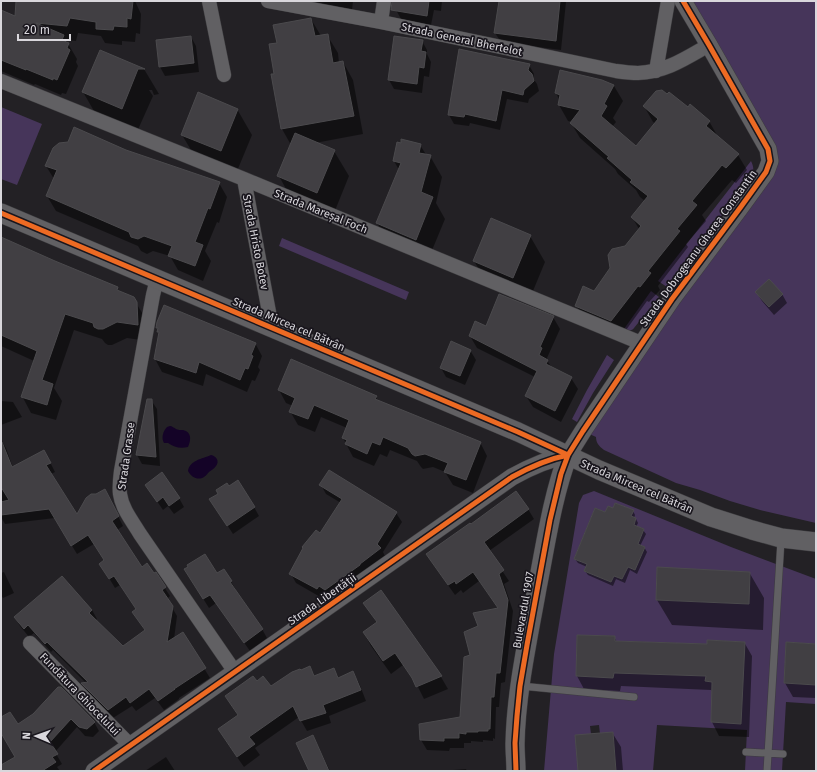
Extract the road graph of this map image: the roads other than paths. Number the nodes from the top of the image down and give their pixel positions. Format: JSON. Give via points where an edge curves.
{"nodes":[{"id":1,"x":209,"y":1,"type":"edge"},
{"id":2,"x":268,"y":1,"type":"edge"},
{"id":3,"x":384,"y":1,"type":"edge"},
{"id":4,"x":668,"y":1,"type":"edge"},
{"id":5,"x":683,"y":1,"type":"edge"},
{"id":6,"x":381,"y":22,"type":"junction"},
{"id":7,"x":709,"y":44,"type":"junction"},
{"id":8,"x":656,"y":71,"type":"junction"},
{"id":9,"x":224,"y":74,"type":"dead end"},
{"id":10,"x":1,"y":81,"type":"edge"},
{"id":11,"x":244,"y":180,"type":"junction"},
{"id":12,"x":1,"y":213,"type":"edge"},
{"id":13,"x":157,"y":279,"type":"junction"},
{"id":14,"x":272,"y":328,"type":"junction"},
{"id":15,"x":641,"y":344,"type":"junction"},
{"id":16,"x":568,"y":455,"type":"junction"},
{"id":17,"x":781,"y":538,"type":"junction"},
{"id":18,"x":816,"y":542,"type":"edge"},
{"id":19,"x":30,"y":643,"type":"dead end"},
{"id":20,"x":235,"y":672,"type":"junction"},
{"id":21,"x":520,"y":686,"type":"junction"},
{"id":22,"x":634,"y":697,"type":"dead end"},
{"id":23,"x":130,"y":746,"type":"junction"},
{"id":24,"x":746,"y":752,"type":"dead end"},
{"id":25,"x":768,"y":753,"type":"junction"},
{"id":26,"x":783,"y":754,"type":"dead end"},
{"id":27,"x":94,"y":771,"type":"edge"},
{"id":28,"x":516,"y":771,"type":"edge"},
{"id":29,"x":767,"y":771,"type":"edge"}],
"edges":[{"from":1,"to":9,"type":"street"},
{"from":2,"to":6,"type":"street","name":"Strada General Bhertelot"},
{"from":3,"to":6,"type":"street"},
{"from":4,"to":8,"type":"street"},
{"from":5,"to":7,"type":"street","name":"Strada Dobrogeanu Gherea Constantin"},
{"from":6,"to":8,"type":"street","name":"Strada General Bhertelot","via":[[616,71]]},
{"from":7,"to":8,"type":"street","name":"Strada General Bhertelot","via":[[676,64]]},
{"from":7,"to":15,"type":"street","name":"Strada Dobrogeanu Gherea Constantin","via":[[768,149],[770,161],[766,172]]},
{"from":10,"to":11,"type":"street","name":"Strada Mareșal Foch"},
{"from":11,"to":14,"type":"street","name":"Strada Hristo Botev"},
{"from":11,"to":15,"type":"street","name":"Strada Mareșal Foch"},
{"from":12,"to":13,"type":"main road","name":"Strada Mircea cel Bătrân"},
{"from":13,"to":14,"type":"main road","name":"Strada Mircea cel Bătrân"},
{"from":13,"to":20,"type":"street","name":"Strada Grasse","via":[[121,471],[120,495],[140,534]]},
{"from":14,"to":16,"type":"main road","name":"Strada Mircea cel Bătrân"},
{"from":15,"to":16,"type":"street","name":"Strada Dobrogeanu Gherea Constantin"},
{"from":16,"to":17,"type":"main road","name":"Strada Mircea cel Bătrân","via":[[711,517]]},
{"from":16,"to":20,"type":"street","name":"Strada Libertății","via":[[544,461],[512,478]]},
{"from":16,"to":21,"type":"main road","name":"Bulevardul 1907","via":[[550,520]]},
{"from":17,"to":18,"type":"main road","name":"Strada Mircea cel Bătrân"},
{"from":17,"to":25,"type":"lane"},
{"from":19,"to":23,"type":"street","name":"Fundătura Ghiocelului"},
{"from":20,"to":23,"type":"street","name":"Strada Libertății"},
{"from":21,"to":22,"type":"lane"},
{"from":21,"to":28,"type":"main road","name":"Bulevardul 1907","via":[[515,743]]},
{"from":23,"to":27,"type":"street","name":"Strada Libertății"},
{"from":24,"to":25,"type":"lane"},
{"from":25,"to":26,"type":"lane"},
{"from":25,"to":29,"type":"lane"}]}
